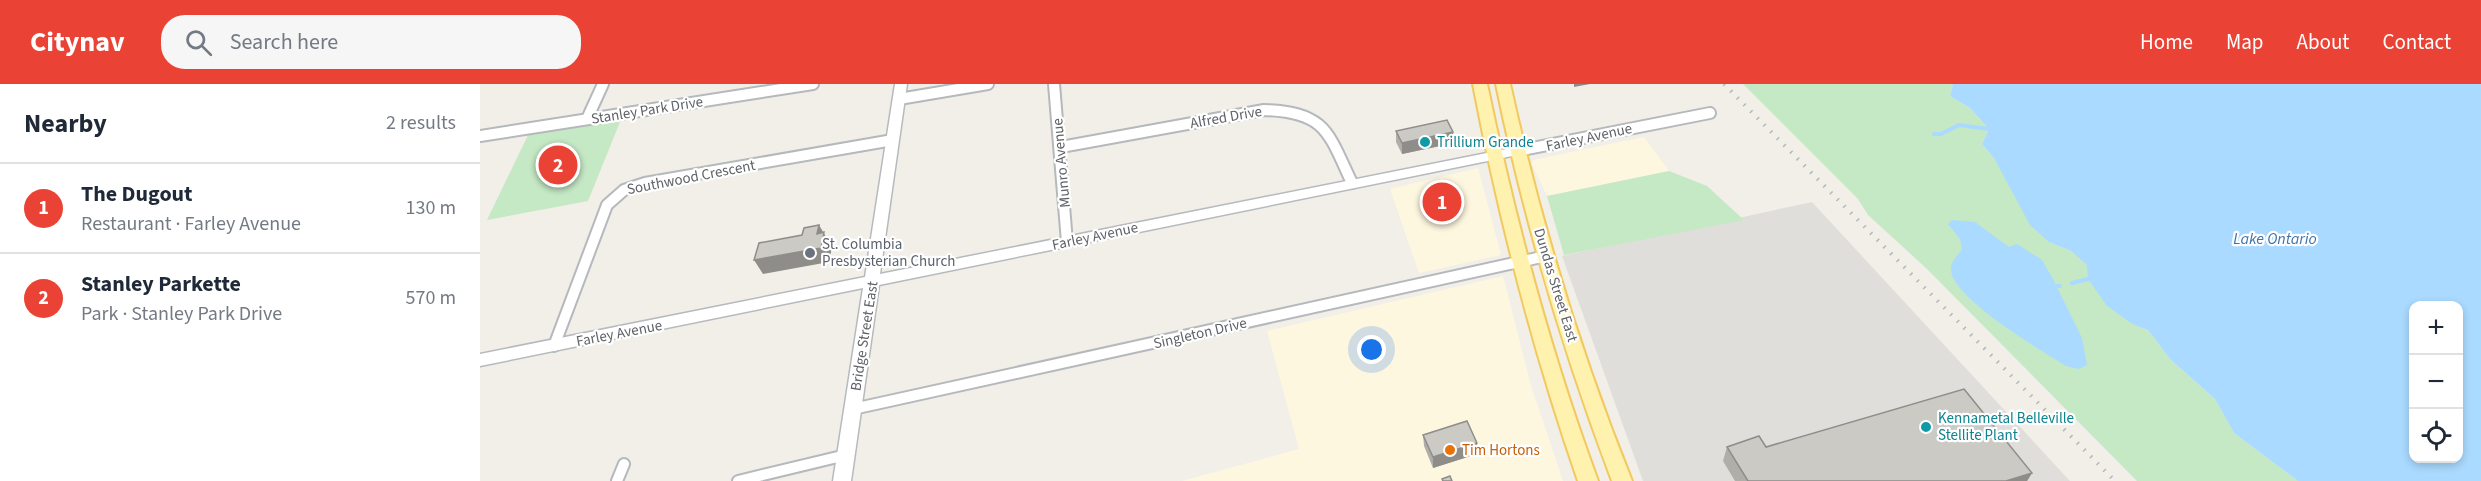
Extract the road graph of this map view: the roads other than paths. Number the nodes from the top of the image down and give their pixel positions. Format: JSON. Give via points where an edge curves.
{"nodes":[{"id":1,"x":603,"y":84,"type":"edge"},
{"id":2,"x":745,"y":84,"type":"edge"},
{"id":3,"x":813,"y":84,"type":"edge"},
{"id":4,"x":901,"y":84,"type":"edge"},
{"id":5,"x":988,"y":84,"type":"edge"},
{"id":6,"x":1054,"y":84,"type":"edge"},
{"id":7,"x":1480,"y":84,"type":"edge"},
{"id":8,"x":1503,"y":84,"type":"edge"},
{"id":9,"x":742,"y":95,"type":"junction"},
{"id":10,"x":899,"y":99,"type":"junction"},
{"id":11,"x":1509,"y":111,"type":"junction"},
{"id":12,"x":1486,"y":113,"type":"junction"},
{"id":13,"x":1710,"y":113,"type":"dead end"},
{"id":14,"x":587,"y":119,"type":"junction"},
{"id":15,"x":480,"y":136,"type":"edge"},
{"id":16,"x":893,"y":140,"type":"junction"},
{"id":17,"x":1061,"y":147,"type":"junction"},
{"id":18,"x":1517,"y":151,"type":"junction"},
{"id":19,"x":1495,"y":156,"type":"junction"},
{"id":20,"x":1352,"y":183,"type":"junction"},
{"id":21,"x":1067,"y":242,"type":"junction"},
{"id":22,"x":1546,"y":256,"type":"junction"},
{"id":23,"x":1520,"y":262,"type":"junction"},
{"id":24,"x":873,"y":283,"type":"junction"},
{"id":25,"x":554,"y":346,"type":"junction"},
{"id":26,"x":480,"y":360,"type":"edge"},
{"id":27,"x":853,"y":409,"type":"junction"},
{"id":28,"x":846,"y":455,"type":"junction"},
{"id":29,"x":624,"y":464,"type":"dead end"},
{"id":30,"x":617,"y":481,"type":"edge"},
{"id":31,"x":738,"y":481,"type":"edge"},
{"id":32,"x":842,"y":481,"type":"edge"},
{"id":33,"x":1588,"y":481,"type":"edge"},
{"id":34,"x":1622,"y":481,"type":"edge"}],
"edges":[{"from":1,"to":14,"type":"street"},
{"from":2,"to":9,"type":"street"},
{"from":3,"to":9,"type":"street","name":"Stanley Park Drive"},
{"from":4,"to":10,"type":"street","name":"Bridge Street East"},
{"from":5,"to":10,"type":"street"},
{"from":6,"to":17,"type":"street","name":"Munro Avenue"},
{"from":7,"to":12,"type":"main road","name":"Dundas Street East"},
{"from":8,"to":11,"type":"main road","name":"Dundas Street East"},
{"from":9,"to":14,"type":"street","name":"Stanley Park Drive"},
{"from":10,"to":16,"type":"street","name":"Bridge Street East"},
{"from":11,"to":12,"type":"main road"},
{"from":11,"to":18,"type":"main road","name":"Dundas Street East"},
{"from":12,"to":19,"type":"main road","name":"Dundas Street East"},
{"from":13,"to":18,"type":"street","name":"Farley Avenue"},
{"from":14,"to":15,"type":"street","name":"Stanley Park Drive"},
{"from":16,"to":24,"type":"street","name":"Bridge Street East"},
{"from":16,"to":25,"type":"street","name":"Southwood Crescent","via":[[645,183],[615,194],[607,205]]},
{"from":17,"to":20,"type":"street","name":"Alfred Drive","via":[[1287,109],[1306,113],[1321,123]]},
{"from":17,"to":21,"type":"street","name":"Munro Avenue"},
{"from":18,"to":19,"type":"street","name":"Farley Avenue"},
{"from":18,"to":22,"type":"main road","name":"Dundas Street East"},
{"from":19,"to":20,"type":"street","name":"Farley Avenue"},
{"from":19,"to":23,"type":"main road","name":"Dundas Street East"},
{"from":20,"to":21,"type":"street","name":"Farley Avenue"},
{"from":21,"to":24,"type":"street","name":"Farley Avenue"},
{"from":22,"to":23,"type":"street","name":"Singleton Drive"},
{"from":22,"to":34,"type":"main road","name":"Dundas Street East","via":[[1588,390]]},
{"from":23,"to":27,"type":"street","name":"Singleton Drive"},
{"from":23,"to":33,"type":"main road","name":"Dundas Street East","via":[[1558,395]]},
{"from":24,"to":25,"type":"street","name":"Farley Avenue"},
{"from":24,"to":27,"type":"street","name":"Bridge Street East"},
{"from":25,"to":26,"type":"street","name":"Farley Avenue"},
{"from":27,"to":28,"type":"street","name":"Bridge Street East"},
{"from":28,"to":31,"type":"street"},
{"from":28,"to":32,"type":"street","name":"Bridge Street East"},
{"from":29,"to":30,"type":"street"}]}
